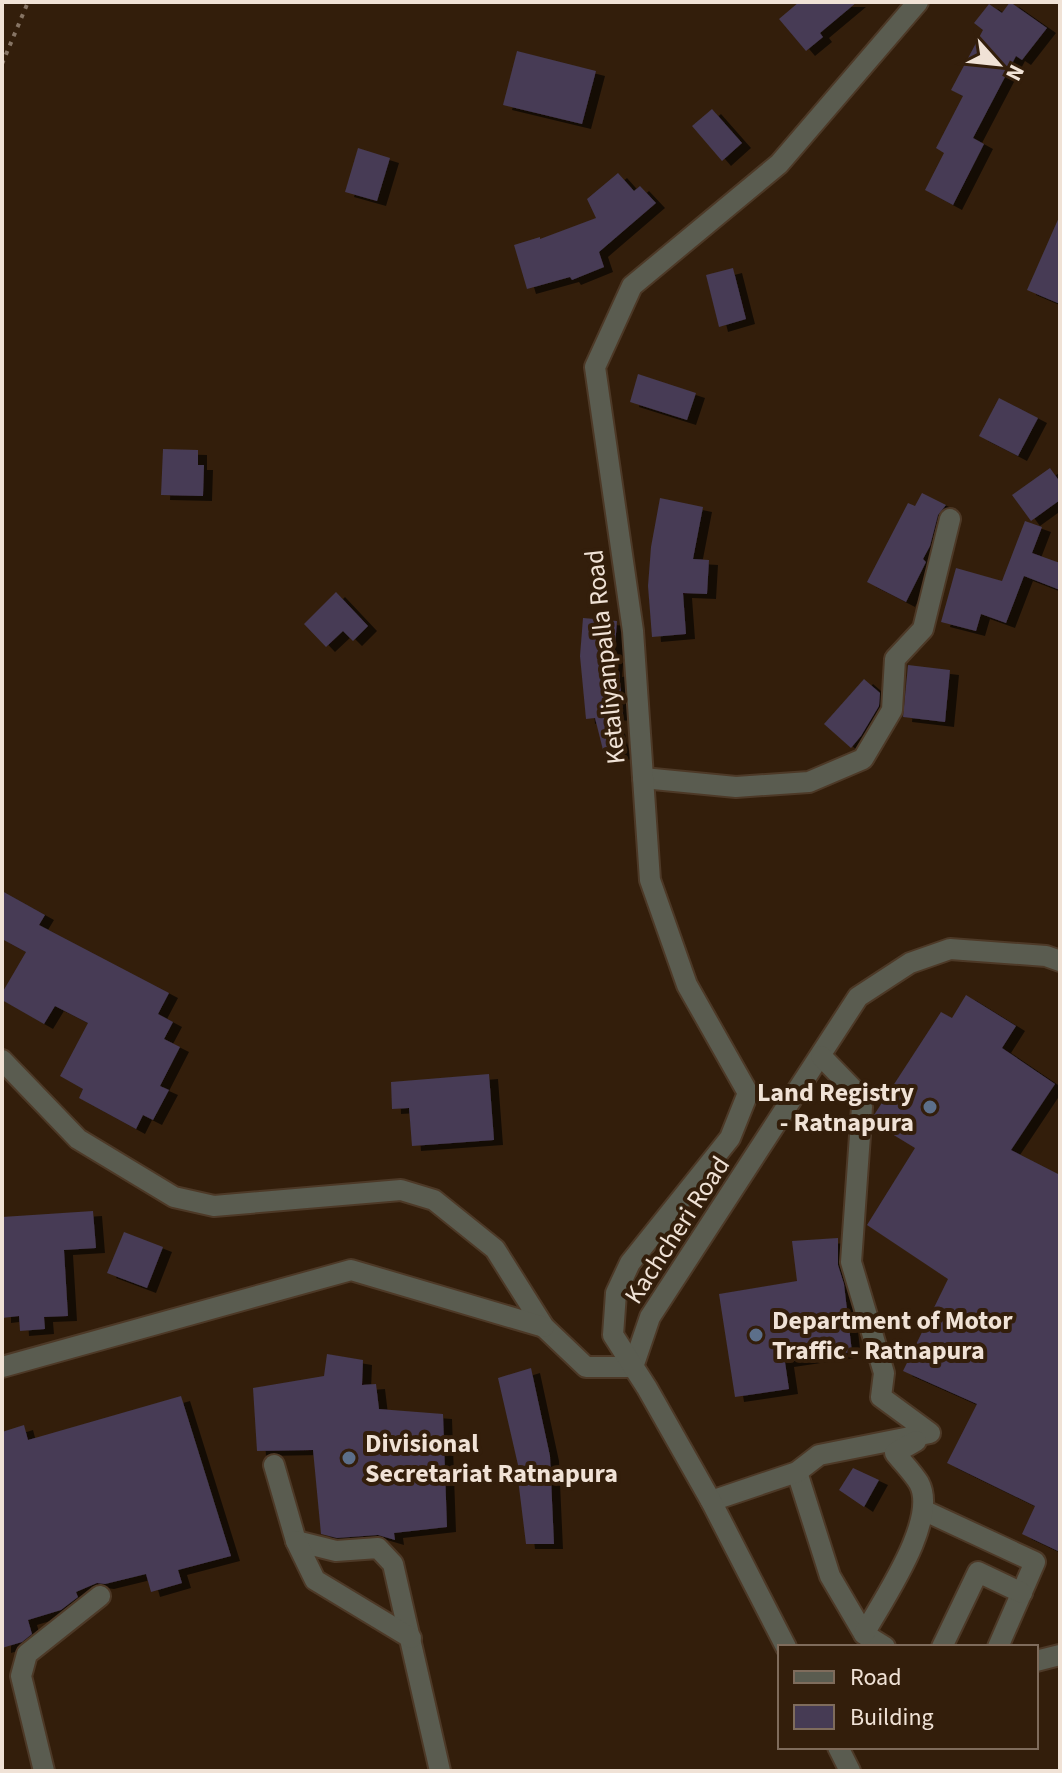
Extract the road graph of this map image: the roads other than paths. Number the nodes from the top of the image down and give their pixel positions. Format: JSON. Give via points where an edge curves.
{"nodes":[{"id":1,"x":918,"y":2,"type":"edge"},
{"id":2,"x":950,"y":519,"type":"dead end"},
{"id":3,"x":643,"y":778,"type":"junction"},
{"id":4,"x":1060,"y":961,"type":"edge"},
{"id":5,"x":821,"y":1056,"type":"junction"},
{"id":6,"x":2,"y":1060,"type":"edge"},
{"id":7,"x":544,"y":1327,"type":"junction"},
{"id":8,"x":2,"y":1367,"type":"edge"},
{"id":9,"x":633,"y":1367,"type":"junction"},
{"id":10,"x":930,"y":1433,"type":"junction"},
{"id":11,"x":274,"y":1465,"type":"dead end"},
{"id":12,"x":797,"y":1472,"type":"junction"},
{"id":13,"x":711,"y":1501,"type":"junction"},
{"id":14,"x":923,"y":1510,"type":"junction"},
{"id":15,"x":296,"y":1541,"type":"junction"},
{"id":16,"x":1022,"y":1593,"type":"junction"},
{"id":17,"x":100,"y":1596,"type":"dead end"},
{"id":18,"x":864,"y":1634,"type":"junction"},
{"id":19,"x":411,"y":1638,"type":"junction"},
{"id":20,"x":785,"y":1645,"type":"edge"},
{"id":21,"x":882,"y":1645,"type":"edge"},
{"id":22,"x":943,"y":1645,"type":"edge"},
{"id":23,"x":999,"y":1645,"type":"edge"},
{"id":24,"x":1060,"y":1655,"type":"edge"},
{"id":25,"x":1038,"y":1660,"type":"edge"},
{"id":26,"x":839,"y":1749,"type":"edge"},
{"id":27,"x":44,"y":1771,"type":"edge"},
{"id":28,"x":440,"y":1771,"type":"edge"},
{"id":29,"x":850,"y":1771,"type":"edge"}],
"edges":[{"from":1,"to":3,"type":"street","name":"Ketaliyanpalla Road","via":[[779,164],[632,286],[595,367],[633,631]]},
{"from":2,"to":3,"type":"street","via":[[923,629],[895,659],[892,710],[863,759],[809,782],[736,787]]},
{"from":3,"to":9,"type":"street","name":"Ketaliyanpalla Road","via":[[650,880],[687,985],[748,1093],[730,1138],[630,1263],[616,1293],[613,1335]]},
{"from":4,"to":5,"type":"street","name":"Kachcheri Road","via":[[950,949],[910,963],[858,997]]},
{"from":5,"to":9,"type":"street","name":"Kachcheri Road","via":[[650,1317]]},
{"from":5,"to":10,"type":"street","via":[[853,1089],[862,1107],[851,1262],[884,1373],[881,1397]]},
{"from":6,"to":7,"type":"street","via":[[78,1139],[174,1197],[214,1206],[401,1190],[434,1200],[495,1249]]},
{"from":7,"to":8,"type":"street","via":[[351,1270]]},
{"from":7,"to":9,"type":"street","via":[[586,1367]]},
{"from":9,"to":13,"type":"street"},
{"from":10,"to":12,"type":"street","via":[[819,1455]]},
{"from":10,"to":14,"type":"street","via":[[895,1453],[921,1485]]},
{"from":11,"to":15,"type":"street"},
{"from":12,"to":13,"type":"street"},
{"from":12,"to":18,"type":"street","via":[[830,1576]]},
{"from":13,"to":20,"type":"street"},
{"from":14,"to":16,"type":"street","via":[[1035,1562]]},
{"from":14,"to":18,"type":"street","via":[[915,1541]]},
{"from":15,"to":19,"type":"street","via":[[315,1580]]},
{"from":15,"to":19,"type":"street","via":[[336,1551],[378,1548],[393,1564]]},
{"from":16,"to":22,"type":"street","via":[[978,1572]]},
{"from":16,"to":23,"type":"street"},
{"from":17,"to":27,"type":"street","via":[[27,1654],[21,1676]]},
{"from":18,"to":21,"type":"street"},
{"from":19,"to":28,"type":"street"},
{"from":24,"to":25,"type":"street"},
{"from":26,"to":29,"type":"street"}]}
